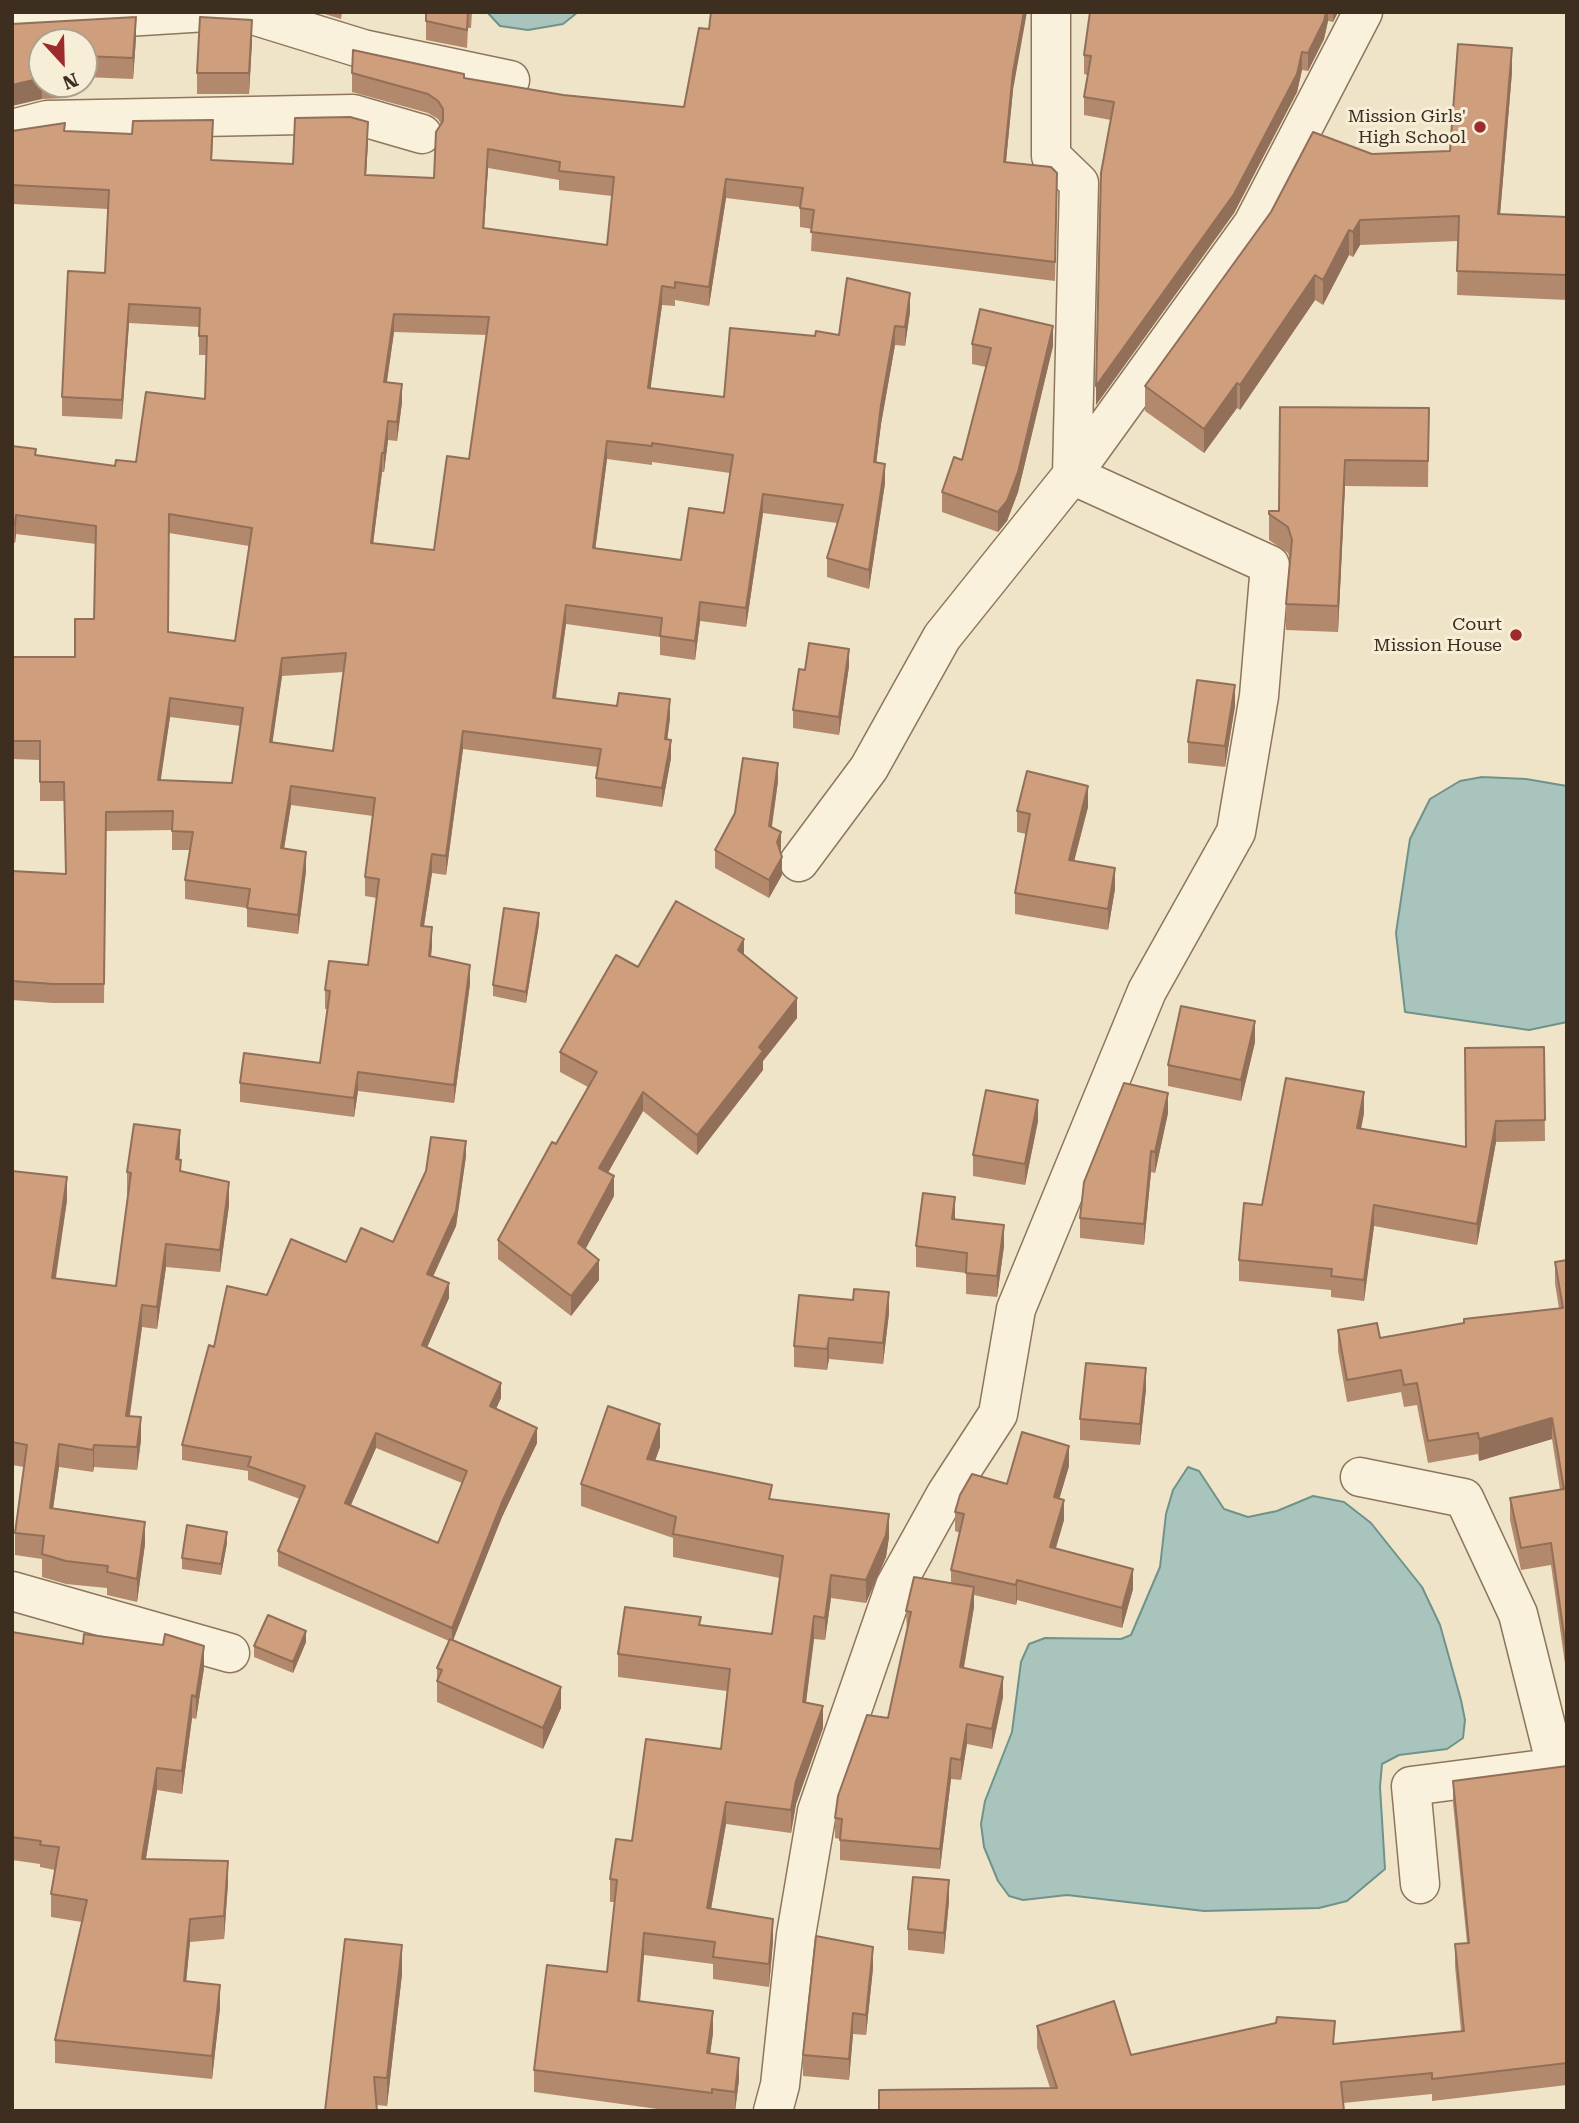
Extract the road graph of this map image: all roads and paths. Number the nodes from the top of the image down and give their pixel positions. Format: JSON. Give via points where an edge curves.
{"nodes":[{"id":1,"x":207,"y":12,"type":"edge"},
{"id":2,"x":243,"y":12,"type":"edge"},
{"id":3,"x":1051,"y":12,"type":"edge"},
{"id":4,"x":1363,"y":12,"type":"edge"},
{"id":5,"x":12,"y":24,"type":"edge"},
{"id":6,"x":510,"y":80,"type":"dead end"},
{"id":7,"x":12,"y":129,"type":"edge"},
{"id":8,"x":422,"y":134,"type":"dead end"},
{"id":9,"x":1072,"y":475,"type":"junction"},
{"id":10,"x":799,"y":862,"type":"dead end"},
{"id":11,"x":1360,"y":1477,"type":"dead end"},
{"id":12,"x":12,"y":1591,"type":"edge"},
{"id":13,"x":230,"y":1653,"type":"dead end"},
{"id":14,"x":1562,"y":1766,"type":"edge"},
{"id":15,"x":1420,"y":1884,"type":"dead end"},
{"id":16,"x":773,"y":2111,"type":"edge"}],
"edges":[{"from":1,"to":5,"type":"street"},
{"from":2,"to":6,"type":"street","via":[[363,49]]},
{"from":3,"to":9,"type":"street","via":[[1051,156],[1079,183]]},
{"from":4,"to":9,"type":"street","via":[[1253,224]]},
{"from":7,"to":8,"type":"street","via":[[47,120],[353,114]]},
{"from":9,"to":10,"type":"street","via":[[942,637],[869,768]]},
{"from":9,"to":16,"type":"street","via":[[1270,565],[1259,696],[1236,832],[1147,991],[1016,1309],[998,1414],[946,1494],[895,1586],[817,1811]]},
{"from":11,"to":14,"type":"street","via":[[1464,1498],[1518,1614]]},
{"from":12,"to":13,"type":"street"},
{"from":14,"to":15,"type":"street","via":[[1411,1786]]}]}
